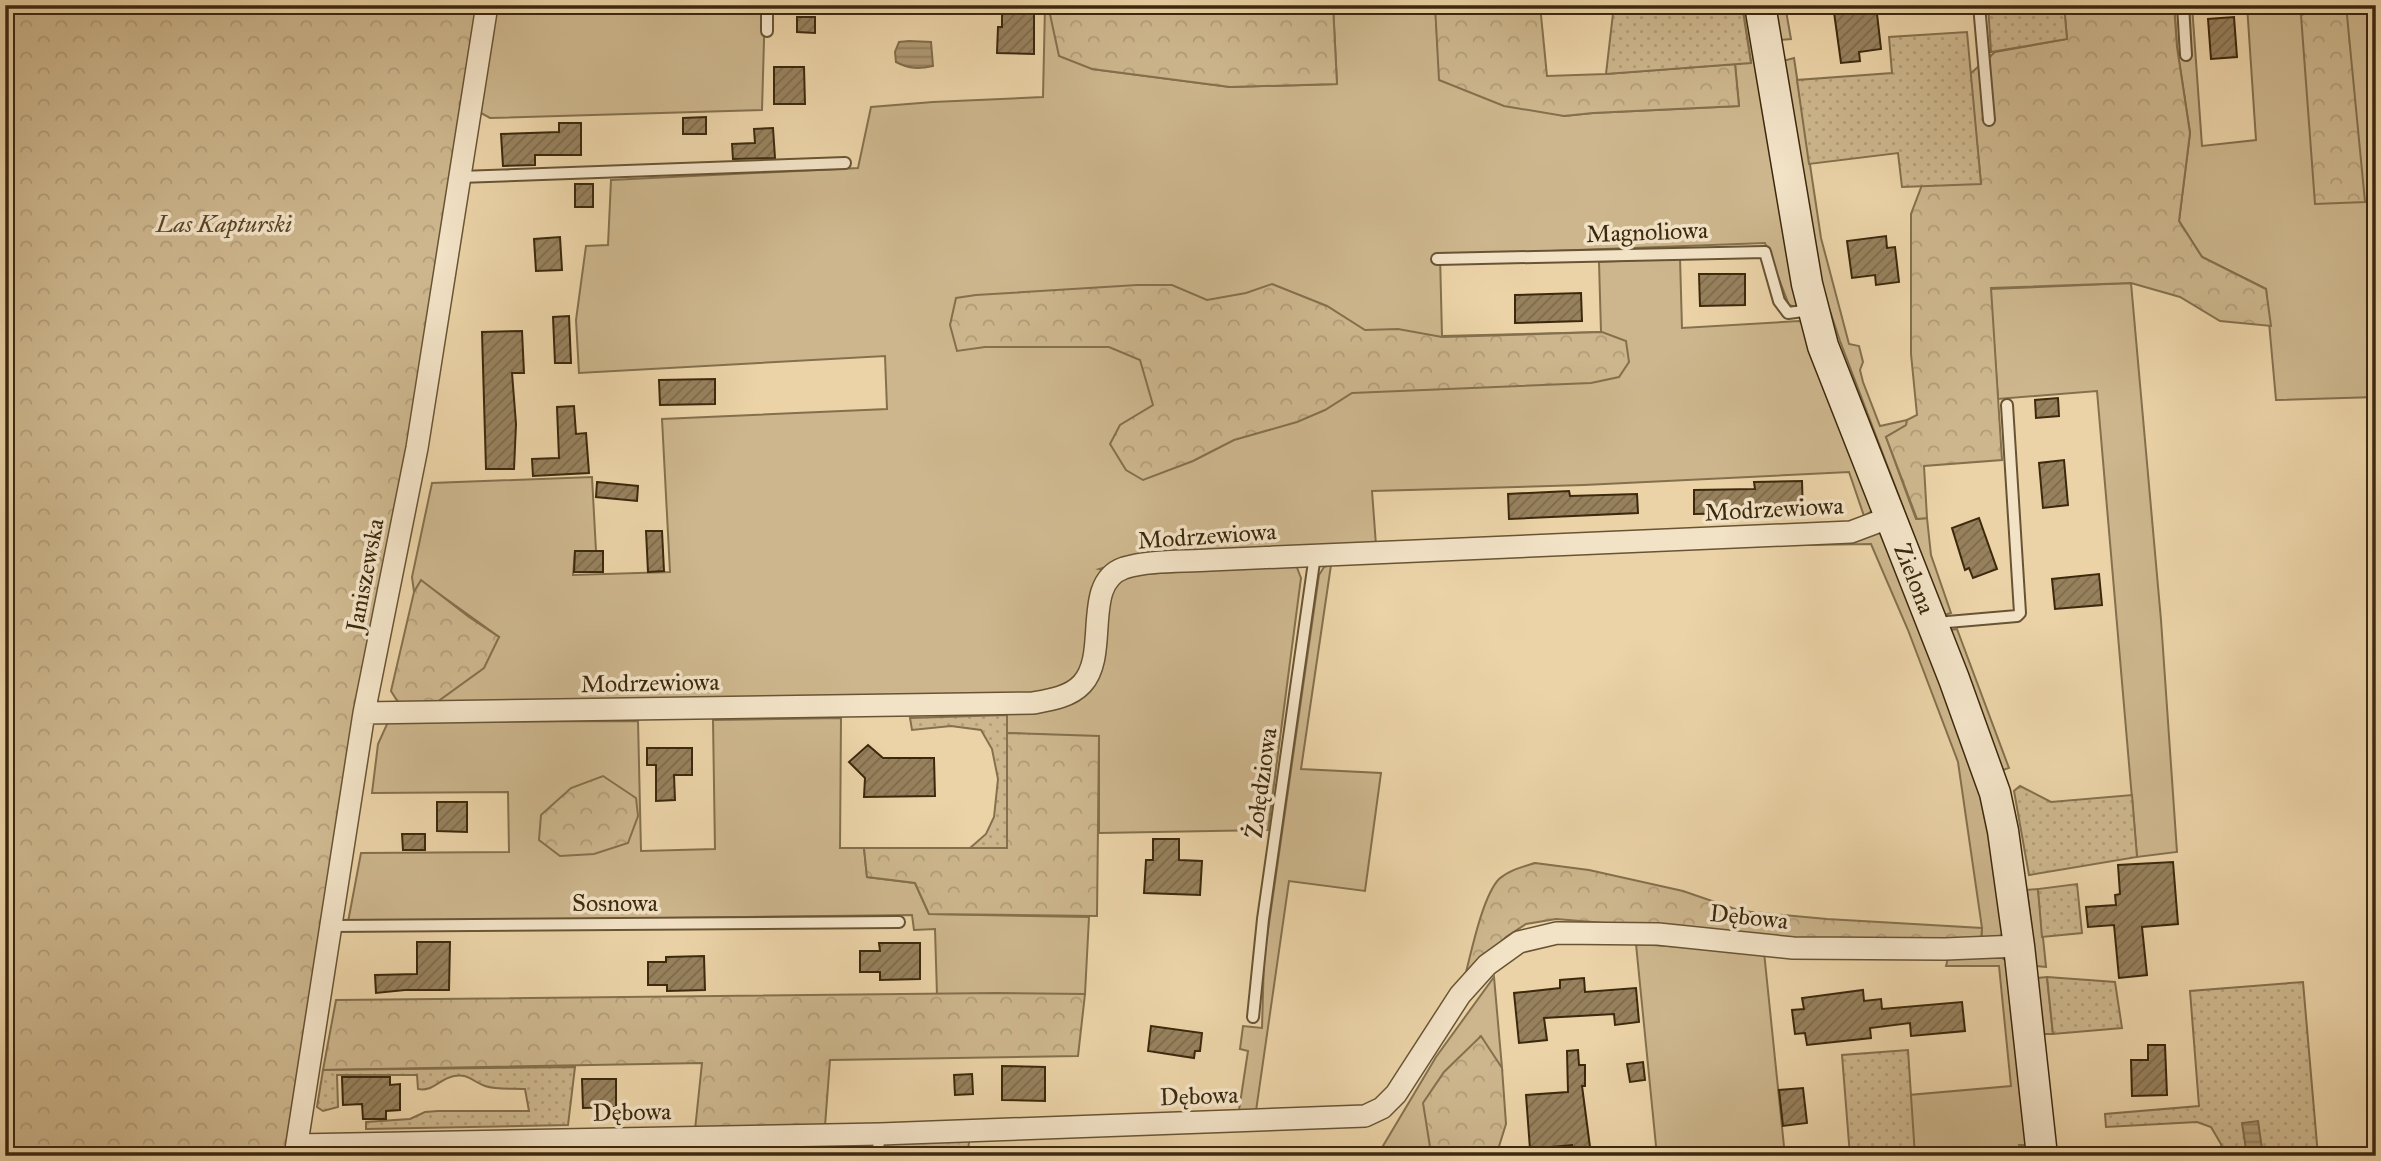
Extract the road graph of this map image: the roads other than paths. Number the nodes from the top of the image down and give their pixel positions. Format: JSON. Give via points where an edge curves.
{"nodes":[{"id":1,"x":487,"y":5,"type":"edge"},
{"id":2,"x":767,"y":5,"type":"edge"},
{"id":3,"x":1760,"y":5,"type":"edge"},
{"id":4,"x":1979,"y":5,"type":"edge"},
{"id":5,"x":2183,"y":5,"type":"edge"},
{"id":6,"x":767,"y":31,"type":"dead end"},
{"id":7,"x":2186,"y":55,"type":"dead end"},
{"id":8,"x":1989,"y":120,"type":"dead end"},
{"id":9,"x":845,"y":163,"type":"dead end"},
{"id":10,"x":460,"y":177,"type":"junction"},
{"id":11,"x":1437,"y":259,"type":"dead end"},
{"id":12,"x":1814,"y":310,"type":"junction"},
{"id":13,"x":2007,"y":405,"type":"dead end"},
{"id":14,"x":1891,"y":517,"type":"junction"},
{"id":15,"x":1315,"y":555,"type":"junction"},
{"id":16,"x":1932,"y":624,"type":"junction"},
{"id":17,"x":364,"y":713,"type":"junction"},
{"id":18,"x":900,"y":922,"type":"dead end"},
{"id":19,"x":330,"y":926,"type":"junction"},
{"id":20,"x":2019,"y":946,"type":"junction"},
{"id":21,"x":1253,"y":1017,"type":"dead end"},
{"id":22,"x":880,"y":1134,"type":"junction"},
{"id":23,"x":296,"y":1150,"type":"edge"},
{"id":24,"x":877,"y":1156,"type":"edge"},
{"id":25,"x":2042,"y":1156,"type":"edge"}],
"edges":[{"from":1,"to":10,"type":"street","name":"Janiszewska"},
{"from":2,"to":6,"type":"lane"},
{"from":3,"to":12,"type":"street","name":"Zielona"},
{"from":4,"to":8,"type":"lane"},
{"from":5,"to":7,"type":"lane"},
{"from":9,"to":10,"type":"lane"},
{"from":10,"to":17,"type":"street","name":"Janiszewska","via":[[417,447]]},
{"from":11,"to":12,"type":"lane","name":"Magnoliowa","via":[[1765,252],[1779,301],[1788,313]]},
{"from":12,"to":14,"type":"street","name":"Zielona"},
{"from":13,"to":16,"type":"lane","via":[[2020,613]]},
{"from":14,"to":15,"type":"street","name":"Modrzewiowa","via":[[1851,532]]},
{"from":14,"to":16,"type":"street","name":"Zielona"},
{"from":15,"to":17,"type":"street","name":"Modrzewiowa","via":[[1124,568],[1109,577],[1102,590],[1096,647],[1083,683],[1059,698],[1033,703]]},
{"from":15,"to":21,"type":"lane","name":"Żołędziowa"},
{"from":16,"to":20,"type":"street","name":"Zielona","via":[[1995,793]]},
{"from":17,"to":19,"type":"street","name":"Janiszewska"},
{"from":18,"to":19,"type":"lane","name":"Sosnowa"},
{"from":19,"to":23,"type":"street","name":"Janiszewska"},
{"from":20,"to":22,"type":"street","name":"Dębowa","via":[[1793,948],[1658,934],[1557,933],[1518,942],[1487,965],[1460,995],[1396,1094],[1365,1116]]},
{"from":20,"to":25,"type":"street","name":"Zielona"},
{"from":22,"to":23,"type":"street","name":"Dębowa"},
{"from":22,"to":24,"type":"lane"}]}
